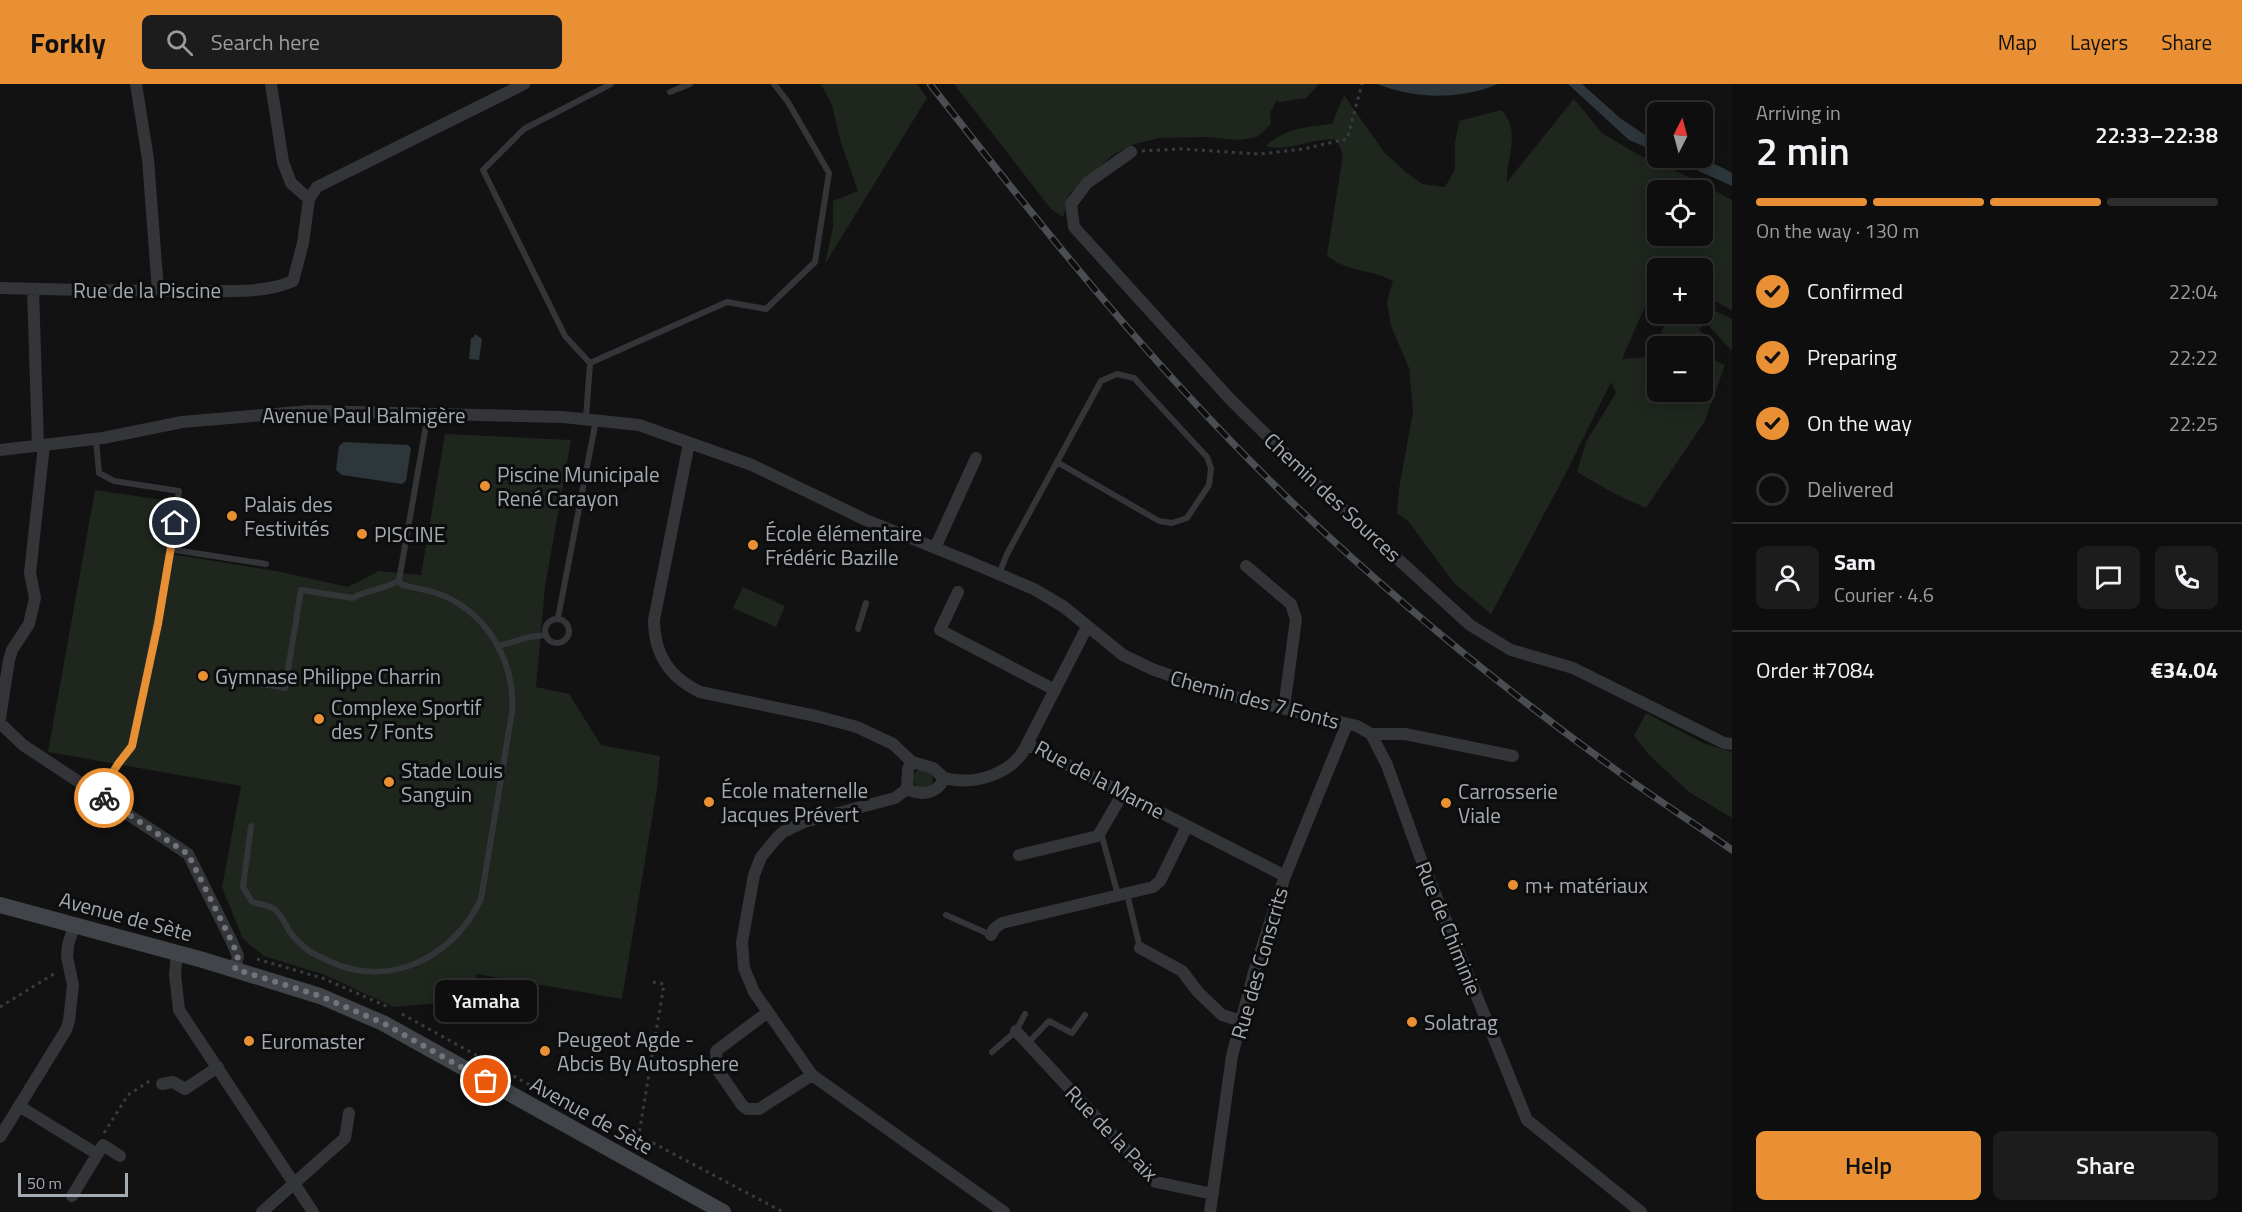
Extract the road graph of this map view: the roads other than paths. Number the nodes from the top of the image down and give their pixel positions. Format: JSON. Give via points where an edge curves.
{"nodes":[{"id":1,"x":136,"y":84,"type":"edge"},
{"id":2,"x":271,"y":84,"type":"edge"},
{"id":3,"x":524,"y":84,"type":"edge"},
{"id":4,"x":610,"y":84,"type":"edge"},
{"id":5,"x":690,"y":84,"type":"edge"},
{"id":6,"x":774,"y":84,"type":"edge"},
{"id":7,"x":670,"y":92,"type":"dead end"},
{"id":8,"x":1131,"y":152,"type":"road end"},
{"id":9,"x":309,"y":199,"type":"junction"},
{"id":10,"x":0,"y":288,"type":"edge"},
{"id":11,"x":33,"y":289,"type":"junction"},
{"id":12,"x":158,"y":291,"type":"junction"},
{"id":13,"x":590,"y":363,"type":"junction"},
{"id":14,"x":429,"y":413,"type":"junction"},
{"id":15,"x":591,"y":419,"type":"junction"},
{"id":16,"x":96,"y":439,"type":"junction"},
{"id":17,"x":689,"y":443,"type":"junction"},
{"id":18,"x":41,"y":445,"type":"junction"},
{"id":19,"x":0,"y":450,"type":"edge"},
{"id":20,"x":976,"y":458,"type":"dead end"},
{"id":21,"x":1057,"y":462,"type":"junction"},
{"id":22,"x":171,"y":547,"type":"junction"},
{"id":23,"x":935,"y":548,"type":"junction"},
{"id":24,"x":266,"y":564,"type":"dead end"},
{"id":25,"x":1246,"y":566,"type":"dead end"},
{"id":26,"x":999,"y":574,"type":"junction"},
{"id":27,"x":399,"y":580,"type":"junction"},
{"id":28,"x":958,"y":592,"type":"dead end"},
{"id":29,"x":866,"y":603,"type":"dead end"},
{"id":30,"x":558,"y":618,"type":"junction"},
{"id":31,"x":1087,"y":627,"type":"junction"},
{"id":32,"x":858,"y":629,"type":"dead end"},
{"id":33,"x":545,"y":635,"type":"junction"},
{"id":34,"x":499,"y":646,"type":"junction"},
{"id":35,"x":257,"y":683,"type":"dead end"},
{"id":36,"x":1055,"y":690,"type":"junction"},
{"id":37,"x":1284,"y":708,"type":"junction"},
{"id":38,"x":0,"y":718,"type":"edge"},
{"id":39,"x":0,"y":723,"type":"edge"},
{"id":40,"x":1347,"y":724,"type":"junction"},
{"id":41,"x":1371,"y":734,"type":"junction"},
{"id":42,"x":1028,"y":744,"type":"junction"},
{"id":43,"x":1732,"y":744,"type":"edge"},
{"id":44,"x":1513,"y":756,"type":"dead end"},
{"id":45,"x":912,"y":762,"type":"junction"},
{"id":46,"x":944,"y":778,"type":"junction"},
{"id":47,"x":907,"y":789,"type":"junction"},
{"id":48,"x":1122,"y":793,"type":"junction"},
{"id":49,"x":99,"y":795,"type":"junction"},
{"id":50,"x":250,"y":826,"type":"dead end"},
{"id":51,"x":1188,"y":826,"type":"junction"},
{"id":52,"x":1101,"y":833,"type":"junction"},
{"id":53,"x":1019,"y":855,"type":"dead end"},
{"id":54,"x":1285,"y":876,"type":"junction"},
{"id":55,"x":1123,"y":894,"type":"junction"},
{"id":56,"x":0,"y":905,"type":"edge"},
{"id":57,"x":946,"y":915,"type":"dead end"},
{"id":58,"x":74,"y":926,"type":"junction"},
{"id":59,"x":991,"y":935,"type":"joint"},
{"id":60,"x":1140,"y":948,"type":"joint"},
{"id":61,"x":177,"y":953,"type":"junction"},
{"id":62,"x":235,"y":969,"type":"junction"},
{"id":63,"x":768,"y":1012,"type":"junction"},
{"id":64,"x":1025,"y":1014,"type":"dead end"},
{"id":65,"x":1085,"y":1015,"type":"dead end"},
{"id":66,"x":1241,"y":1021,"type":"junction"},
{"id":67,"x":1016,"y":1031,"type":"junction"},
{"id":68,"x":1028,"y":1044,"type":"junction"},
{"id":69,"x":992,"y":1053,"type":"dead end"},
{"id":70,"x":218,"y":1067,"type":"junction"},
{"id":71,"x":812,"y":1075,"type":"junction"},
{"id":72,"x":162,"y":1084,"type":"road end"},
{"id":73,"x":19,"y":1106,"type":"junction"},
{"id":74,"x":349,"y":1113,"type":"dead end"},
{"id":75,"x":0,"y":1137,"type":"edge"},
{"id":76,"x":100,"y":1150,"type":"junction"},
{"id":77,"x":120,"y":1156,"type":"dead end"},
{"id":78,"x":294,"y":1184,"type":"junction"},
{"id":79,"x":1213,"y":1194,"type":"junction"},
{"id":80,"x":72,"y":1196,"type":"dead end"},
{"id":81,"x":262,"y":1212,"type":"edge"},
{"id":82,"x":313,"y":1212,"type":"edge"},
{"id":83,"x":723,"y":1212,"type":"edge"},
{"id":84,"x":1004,"y":1212,"type":"edge"},
{"id":85,"x":1210,"y":1212,"type":"edge"},
{"id":86,"x":1641,"y":1212,"type":"edge"}],
"edges":[{"from":1,"to":12,"type":"street","via":[[148,159]]},
{"from":2,"to":9,"type":"street","via":[[283,162],[291,183]]},
{"from":3,"to":9,"type":"street","via":[[317,187]]},
{"from":4,"to":13,"type":"lane","via":[[524,129],[483,170],[565,336]]},
{"from":5,"to":7,"type":"lane"},
{"from":6,"to":13,"type":"lane","via":[[829,173],[815,261],[766,309],[727,302]]},
{"from":8,"to":43,"type":"street","name":"Chemin des Sources","via":[[1087,183],[1071,204],[1074,227],[1229,398],[1316,484],[1486,635],[1511,650],[1573,668]]},
{"from":9,"to":12,"type":"street","name":"Rue de la Piscine","via":[[293,280],[263,290]]},
{"from":10,"to":11,"type":"street","name":"Rue de la Piscine"},
{"from":11,"to":12,"type":"street","name":"Rue de la Piscine"},
{"from":11,"to":18,"type":"street"},
{"from":13,"to":15,"type":"lane"},
{"from":14,"to":15,"type":"street","name":"Avenue Paul Balmigère"},
{"from":14,"to":16,"type":"street","name":"Avenue Paul Balmigère","via":[[310,411],[182,422]]},
{"from":14,"to":27,"type":"lane"},
{"from":15,"to":17,"type":"street","name":"Chemin des 7 Fonts","via":[[639,425]]},
{"from":15,"to":30,"type":"lane"},
{"from":16,"to":18,"type":"street","name":"Avenue Paul Balmigère"},
{"from":16,"to":22,"type":"lane","via":[[99,473],[114,481],[179,491]]},
{"from":17,"to":23,"type":"street","name":"Chemin des 7 Fonts","via":[[752,465],[866,520]]},
{"from":17,"to":45,"type":"street","via":[[654,620],[654,636],[664,664],[674,676],[699,692],[857,728],[893,744]]},
{"from":18,"to":19,"type":"street","name":"Avenue Paul Balmigère"},
{"from":18,"to":38,"type":"street","via":[[30,573],[35,598],[29,624],[9,660]]},
{"from":20,"to":23,"type":"street"},
{"from":21,"to":21,"type":"lane","via":[[1101,381],[1118,374],[1134,378],[1208,457],[1211,468],[1209,485],[1187,518],[1172,523],[1159,521]]},
{"from":21,"to":26,"type":"lane"},
{"from":22,"to":24,"type":"lane"},
{"from":22,"to":49,"type":"lane","via":[[132,746]]},
{"from":23,"to":26,"type":"street","name":"Chemin des 7 Fonts"},
{"from":25,"to":37,"type":"street","via":[[1291,604],[1296,619]]},
{"from":26,"to":31,"type":"street","name":"Chemin des 7 Fonts","via":[[1064,607]]},
{"from":27,"to":34,"type":"lane","via":[[402,585],[454,601],[482,624]]},
{"from":27,"to":35,"type":"lane","via":[[353,598],[300,590],[285,688]]},
{"from":28,"to":36,"type":"street","via":[[940,630]]},
{"from":29,"to":32,"type":"lane"},
{"from":30,"to":33,"type":"lane","via":[[547,622]]},
{"from":30,"to":33,"type":"lane","via":[[567,624],[566,638],[556,643]]},
{"from":31,"to":36,"type":"street","name":"Rue de la Marne"},
{"from":31,"to":37,"type":"street","name":"Chemin des 7 Fonts","via":[[1123,655],[1152,669],[1223,694]]},
{"from":33,"to":34,"type":"lane"},
{"from":34,"to":50,"type":"lane","via":[[510,676],[513,701],[481,899],[474,914],[445,946],[427,959],[365,973],[345,969],[311,952],[293,936],[274,908],[252,902],[243,887]]},
{"from":36,"to":42,"type":"street","name":"Rue de la Marne"},
{"from":37,"to":40,"type":"street","name":"Chemin des 7 Fonts"},
{"from":39,"to":49,"type":"street","via":[[23,745]]},
{"from":40,"to":41,"type":"street","name":"Chemin des 7 Fonts"},
{"from":40,"to":54,"type":"street","name":"Rue des Conscrits"},
{"from":41,"to":44,"type":"street","name":"Chemin des 7 Fonts","via":[[1405,734]]},
{"from":41,"to":86,"type":"street","name":"Rue de Chiminie","via":[[1387,765],[1527,1120]]},
{"from":42,"to":46,"type":"street","via":[[1016,762],[999,773],[966,781]]},
{"from":42,"to":48,"type":"street","name":"Rue de la Marne"},
{"from":45,"to":46,"type":"street","via":[[933,768]]},
{"from":45,"to":47,"type":"street"},
{"from":46,"to":47,"type":"street","via":[[936,790],[927,793]]},
{"from":47,"to":63,"type":"street","via":[[896,798],[793,827],[761,857],[751,884],[742,955],[748,980]]},
{"from":48,"to":51,"type":"street","name":"Rue de la Marne"},
{"from":48,"to":52,"type":"street"},
{"from":49,"to":62,"type":"street","via":[[188,854],[238,956]]},
{"from":51,"to":54,"type":"street","name":"Rue de la Marne"},
{"from":51,"to":55,"type":"street","via":[[1157,884]]},
{"from":52,"to":53,"type":"street"},
{"from":52,"to":55,"type":"lane"},
{"from":54,"to":66,"type":"street","name":"Rue des Conscrits"},
{"from":55,"to":59,"type":"street","via":[[1002,923]]},
{"from":55,"to":60,"type":"lane"},
{"from":56,"to":58,"type":"main road","name":"Avenue de Sète"},
{"from":57,"to":59,"type":"lane"},
{"from":58,"to":61,"type":"main road","name":"Avenue de Sète"},
{"from":58,"to":73,"type":"street","via":[[68,945],[73,985],[69,1021]]},
{"from":60,"to":66,"type":"street","via":[[1182,971],[1222,1015]]},
{"from":61,"to":62,"type":"main road","name":"Avenue de Sète"},
{"from":61,"to":70,"type":"street","via":[[179,1010]]},
{"from":62,"to":83,"type":"main road","name":"Avenue de Sète","via":[[320,996],[383,1023]]},
{"from":63,"to":71,"type":"street"},
{"from":63,"to":71,"type":"street","via":[[716,1051],[717,1069],[742,1105],[759,1109]]},
{"from":64,"to":67,"type":"lane"},
{"from":65,"to":68,"type":"lane","via":[[1072,1033],[1049,1022]]},
{"from":66,"to":79,"type":"street","name":"Rue des Conscrits","via":[[1228,1082]]},
{"from":67,"to":68,"type":"street","name":"Rue de la Paix"},
{"from":67,"to":69,"type":"lane"},
{"from":68,"to":79,"type":"street","name":"Rue de la Paix","via":[[1156,1182]]},
{"from":70,"to":72,"type":"street","via":[[185,1089],[173,1082]]},
{"from":70,"to":78,"type":"street"},
{"from":71,"to":84,"type":"street"},
{"from":73,"to":75,"type":"street"},
{"from":73,"to":76,"type":"street"},
{"from":74,"to":78,"type":"street","via":[[345,1138]]},
{"from":76,"to":77,"type":"street"},
{"from":76,"to":80,"type":"street"},
{"from":78,"to":81,"type":"street"},
{"from":78,"to":82,"type":"street"},
{"from":79,"to":85,"type":"street","name":"Rue des Conscrits"}]}
